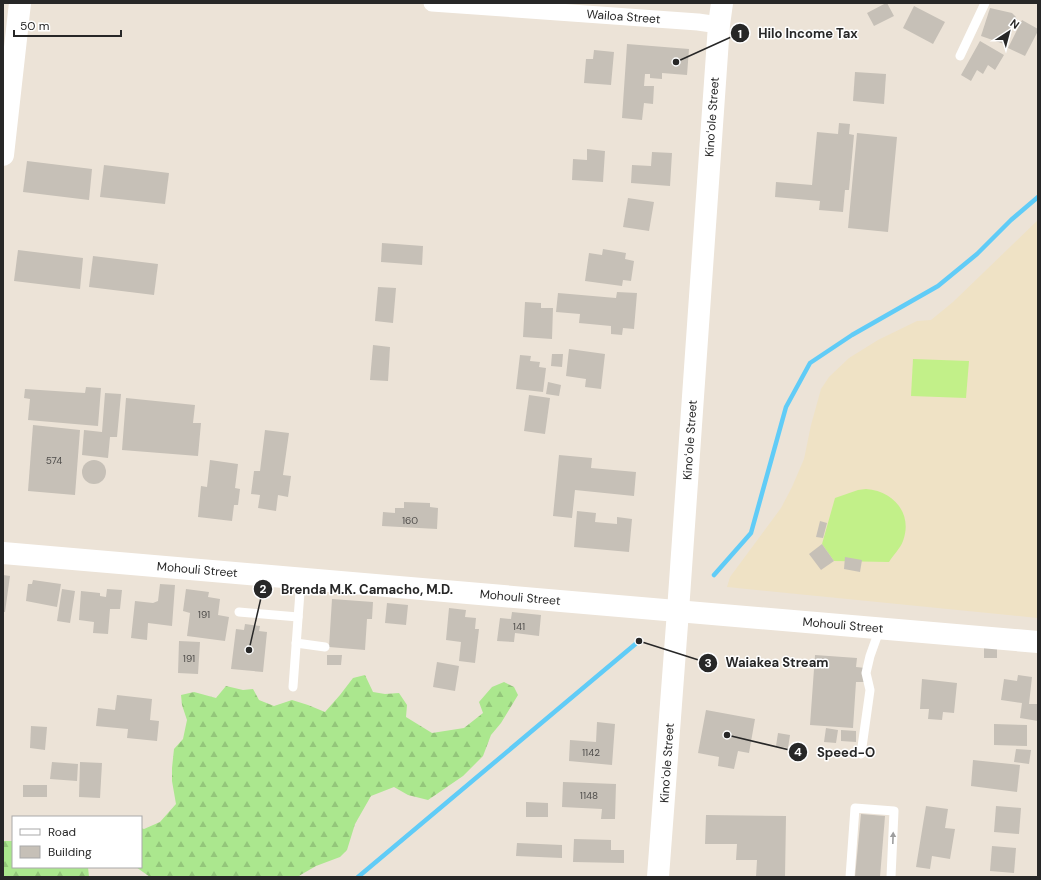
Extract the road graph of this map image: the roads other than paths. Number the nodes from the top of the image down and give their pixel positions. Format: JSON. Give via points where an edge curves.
{"nodes":[{"id":1,"x":20,"y":3,"type":"edge"},
{"id":2,"x":432,"y":3,"type":"edge"},
{"id":3,"x":722,"y":3,"type":"edge"},
{"id":4,"x":985,"y":3,"type":"edge"},
{"id":5,"x":719,"y":25,"type":"junction"},
{"id":6,"x":960,"y":56,"type":"dead end"},
{"id":7,"x":3,"y":155,"type":"edge"},
{"id":8,"x":3,"y":552,"type":"edge"},
{"id":9,"x":301,"y":578,"type":"junction"},
{"id":10,"x":678,"y":611,"type":"junction"},
{"id":11,"x":239,"y":612,"type":"dead end"},
{"id":12,"x":298,"y":617,"type":"junction"},
{"id":13,"x":880,"y":628,"type":"junction"},
{"id":14,"x":1038,"y":642,"type":"edge"},
{"id":15,"x":296,"y":643,"type":"junction"},
{"id":16,"x":325,"y":647,"type":"dead end"},
{"id":17,"x":293,"y":687,"type":"dead end"},
{"id":18,"x":861,"y":754,"type":"dead end"},
{"id":19,"x":658,"y":877,"type":"edge"},
{"id":20,"x":850,"y":877,"type":"edge"},
{"id":21,"x":891,"y":877,"type":"edge"}],
"edges":[{"from":1,"to":7,"type":"street"},
{"from":2,"to":5,"type":"street","name":"Wailoa Street"},
{"from":3,"to":5,"type":"street","name":"Kinoʻole Street"},
{"from":4,"to":6,"type":"lane"},
{"from":5,"to":10,"type":"street","name":"Kinoʻole Street"},
{"from":8,"to":9,"type":"street","name":"Mohouli Street"},
{"from":9,"to":10,"type":"street","name":"Mohouli Street"},
{"from":9,"to":12,"type":"lane"},
{"from":10,"to":13,"type":"street","name":"Mohouli Street"},
{"from":10,"to":19,"type":"street","name":"Kinoʻole Street"},
{"from":11,"to":12,"type":"lane"},
{"from":12,"to":15,"type":"lane"},
{"from":13,"to":14,"type":"street","name":"Mohouli Street"},
{"from":13,"to":18,"type":"lane","via":[[866,673],[870,690]]},
{"from":15,"to":16,"type":"lane"},
{"from":15,"to":17,"type":"lane"},
{"from":21,"to":20,"type":"lane","one_way":true,"via":[[894,811],[854,808]]}]}
